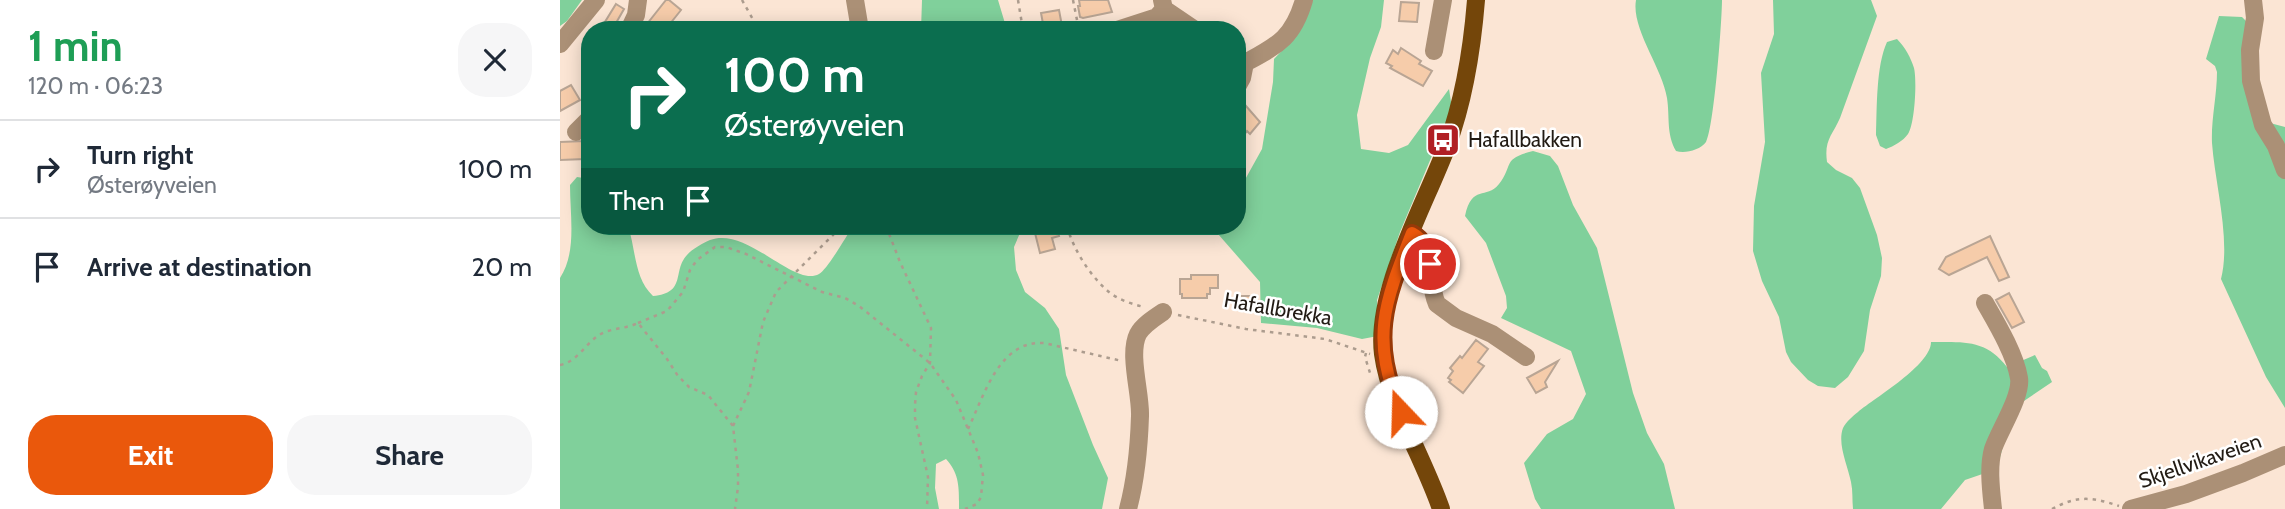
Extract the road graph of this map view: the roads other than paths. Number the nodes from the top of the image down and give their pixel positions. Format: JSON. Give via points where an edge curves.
{"nodes":[{"id":1,"x":596,"y":0,"type":"edge"},
{"id":2,"x":638,"y":0,"type":"edge"},
{"id":3,"x":855,"y":0,"type":"edge"},
{"id":4,"x":1304,"y":0,"type":"edge"},
{"id":5,"x":1443,"y":0,"type":"edge"},
{"id":6,"x":1476,"y":0,"type":"edge"},
{"id":7,"x":2253,"y":0,"type":"edge"},
{"id":8,"x":1163,"y":4,"type":"edge"},
{"id":9,"x":633,"y":21,"type":"edge"},
{"id":10,"x":858,"y":21,"type":"edge"},
{"id":11,"x":1145,"y":21,"type":"edge"},
{"id":12,"x":1184,"y":21,"type":"edge"},
{"id":13,"x":560,"y":44,"type":"edge"},
{"id":14,"x":1434,"y":51,"type":"dead end"},
{"id":15,"x":1246,"y":58,"type":"edge"},
{"id":16,"x":581,"y":127,"type":"edge"},
{"id":17,"x":576,"y":132,"type":"dead end"},
{"id":18,"x":2285,"y":170,"type":"edge"},
{"id":19,"x":1412,"y":233,"type":"junction"},
{"id":20,"x":1985,"y":303,"type":"dead end"},
{"id":21,"x":1163,"y":312,"type":"road end"},
{"id":22,"x":1525,"y":357,"type":"dead end"},
{"id":23,"x":2285,"y":455,"type":"edge"},
{"id":24,"x":1128,"y":509,"type":"edge"},
{"id":25,"x":1441,"y":509,"type":"edge"},
{"id":26,"x":1993,"y":509,"type":"edge"},
{"id":27,"x":2129,"y":509,"type":"edge"}],
"edges":[{"from":1,"to":13,"type":"street"},
{"from":2,"to":9,"type":"street"},
{"from":3,"to":10,"type":"street"},
{"from":4,"to":15,"type":"street","via":[[1288,36],[1270,50]]},
{"from":5,"to":14,"type":"street"},
{"from":6,"to":19,"type":"main road","via":[[1454,123]]},
{"from":7,"to":18,"type":"street","via":[[2251,81],[2263,125]]},
{"from":8,"to":11,"type":"street","via":[[1157,17]]},
{"from":8,"to":12,"type":"street"},
{"from":16,"to":17,"type":"street"},
{"from":19,"to":22,"type":"street","via":[[1427,250],[1437,304]]},
{"from":19,"to":25,"type":"main road","via":[[1387,305],[1383,356],[1392,391]]},
{"from":20,"to":26,"type":"street","via":[[2020,379],[1993,451]]},
{"from":21,"to":24,"type":"street","via":[[1138,334],[1134,348],[1140,414]]},
{"from":23,"to":27,"type":"street","name":"Skjellvikaveien","via":[[2204,488]]}]}
